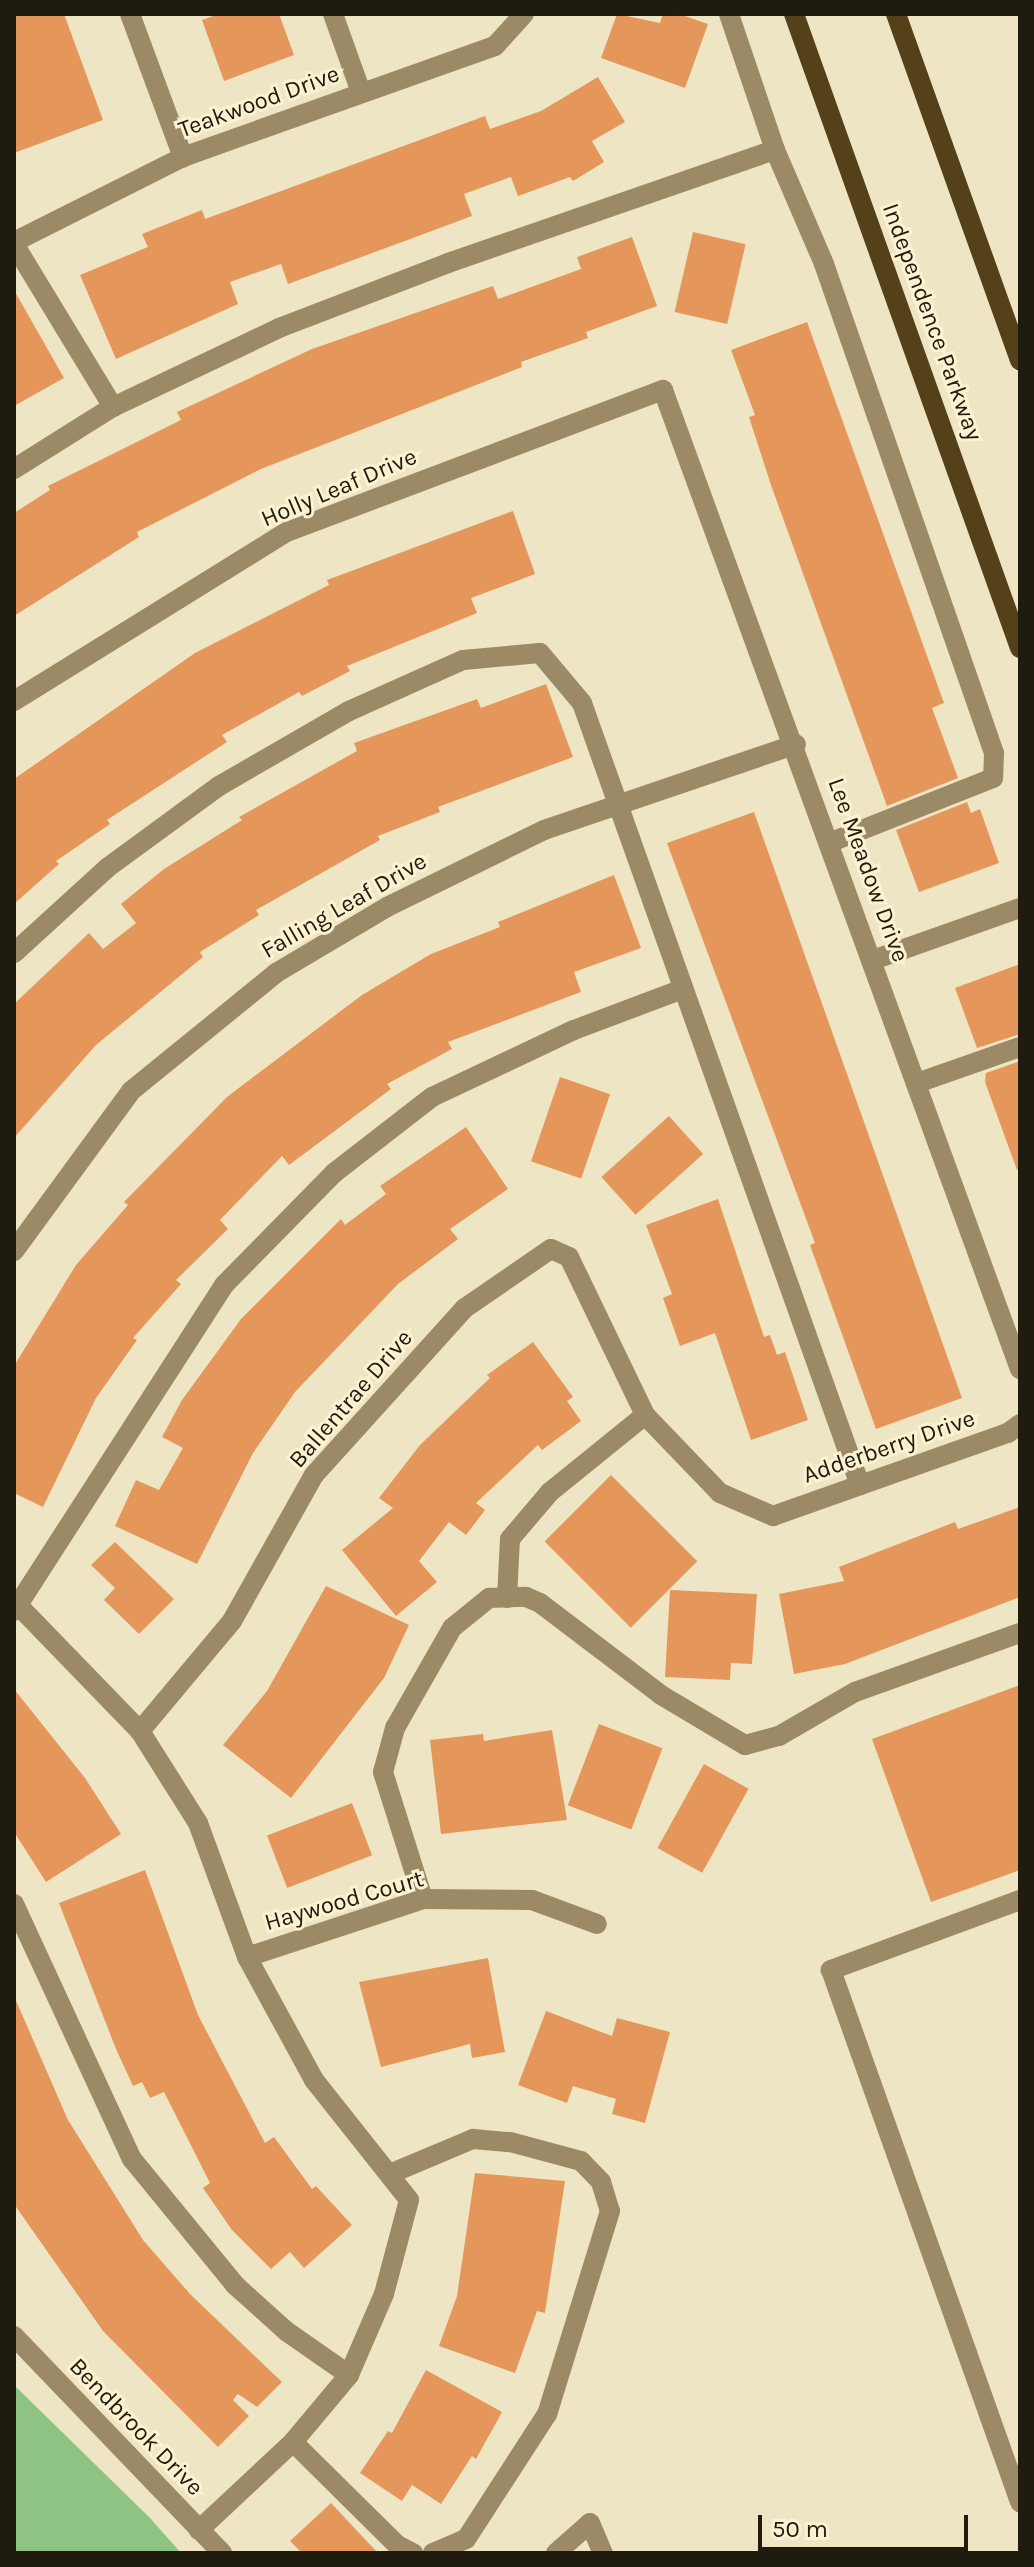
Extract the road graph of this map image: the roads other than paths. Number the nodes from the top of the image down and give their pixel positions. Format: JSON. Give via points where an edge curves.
{"nodes":[{"id":1,"x":130,"y":14,"type":"edge"},
{"id":2,"x":333,"y":14,"type":"edge"},
{"id":3,"x":729,"y":14,"type":"edge"},
{"id":4,"x":794,"y":14,"type":"edge"},
{"id":5,"x":896,"y":14,"type":"edge"},
{"id":6,"x":524,"y":16,"type":"edge"},
{"id":7,"x":361,"y":92,"type":"junction"},
{"id":8,"x":775,"y":150,"type":"junction"},
{"id":9,"x":183,"y":157,"type":"junction"},
{"id":10,"x":14,"y":243,"type":"edge"},
{"id":11,"x":1020,"y":360,"type":"edge"},
{"id":12,"x":663,"y":390,"type":"joint"},
{"id":13,"x":113,"y":407,"type":"junction"},
{"id":14,"x":14,"y":469,"type":"edge"},
{"id":15,"x":1020,"y":648,"type":"edge"},
{"id":16,"x":14,"y":701,"type":"edge"},
{"id":17,"x":796,"y":744,"type":"junction"},
{"id":18,"x":617,"y":805,"type":"junction"},
{"id":19,"x":831,"y":842,"type":"junction"},
{"id":20,"x":1020,"y":908,"type":"edge"},
{"id":21,"x":14,"y":953,"type":"edge"},
{"id":22,"x":873,"y":960,"type":"junction"},
{"id":23,"x":680,"y":990,"type":"junction"},
{"id":24,"x":1020,"y":1047,"type":"edge"},
{"id":25,"x":917,"y":1083,"type":"junction"},
{"id":26,"x":14,"y":1251,"type":"edge"},
{"id":27,"x":1020,"y":1369,"type":"edge"},
{"id":28,"x":645,"y":1415,"type":"junction"},
{"id":29,"x":1020,"y":1424,"type":"edge"},
{"id":30,"x":860,"y":1485,"type":"junction"},
{"id":31,"x":507,"y":1598,"type":"junction"},
{"id":32,"x":16,"y":1606,"type":"edge"},
{"id":33,"x":1020,"y":1633,"type":"edge"},
{"id":34,"x":140,"y":1731,"type":"junction"},
{"id":35,"x":423,"y":1899,"type":"junction"},
{"id":36,"x":1020,"y":1900,"type":"edge"},
{"id":37,"x":14,"y":1904,"type":"edge"},
{"id":38,"x":597,"y":1924,"type":"dead end"},
{"id":39,"x":247,"y":1957,"type":"junction"},
{"id":40,"x":392,"y":2173,"type":"junction"},
{"id":41,"x":14,"y":2336,"type":"edge"},
{"id":42,"x":349,"y":2375,"type":"junction"},
{"id":43,"x":293,"y":2442,"type":"junction"},
{"id":44,"x":1020,"y":2502,"type":"edge"},
{"id":45,"x":199,"y":2530,"type":"junction"},
{"id":46,"x":222,"y":2553,"type":"edge"},
{"id":47,"x":413,"y":2553,"type":"edge"},
{"id":48,"x":433,"y":2553,"type":"edge"},
{"id":49,"x":556,"y":2553,"type":"edge"},
{"id":50,"x":603,"y":2553,"type":"edge"}],
"edges":[{"from":1,"to":9,"type":"street"},
{"from":2,"to":7,"type":"street"},
{"from":3,"to":8,"type":"street"},
{"from":4,"to":15,"type":"main road","name":"Independence Parkway"},
{"from":5,"to":11,"type":"main road"},
{"from":6,"to":7,"type":"street","name":"Teakwood Drive","via":[[495,46]]},
{"from":7,"to":9,"type":"street","name":"Teakwood Drive"},
{"from":8,"to":13,"type":"street","via":[[293,322]]},
{"from":8,"to":19,"type":"street","via":[[824,264],[994,753],[993,778]]},
{"from":9,"to":10,"type":"street","name":"Teakwood Drive"},
{"from":10,"to":13,"type":"street"},
{"from":12,"to":16,"type":"street","name":"Holly Leaf Drive","via":[[287,532]]},
{"from":12,"to":17,"type":"street","name":"Lee Meadow Drive"},
{"from":13,"to":14,"type":"street"},
{"from":17,"to":18,"type":"street","name":"Falling Leaf Drive"},
{"from":17,"to":19,"type":"street","name":"Lee Meadow Drive"},
{"from":18,"to":21,"type":"street","via":[[582,703],[540,653],[463,660],[349,711],[219,786],[107,868]]},
{"from":18,"to":23,"type":"street"},
{"from":18,"to":26,"type":"street","name":"Falling Leaf Drive","via":[[544,830],[401,900],[276,973],[131,1091]]},
{"from":19,"to":22,"type":"street","name":"Lee Meadow Drive"},
{"from":20,"to":22,"type":"street"},
{"from":22,"to":25,"type":"street","name":"Lee Meadow Drive"},
{"from":23,"to":30,"type":"street"},
{"from":23,"to":32,"type":"street","via":[[574,1030],[432,1097],[334,1173],[224,1285]]},
{"from":24,"to":25,"type":"street"},
{"from":25,"to":27,"type":"street","name":"Lee Meadow Drive"},
{"from":28,"to":30,"type":"street","name":"Adderberry Drive","via":[[720,1493],[773,1516]]},
{"from":28,"to":31,"type":"street","via":[[550,1492],[510,1539]]},
{"from":28,"to":34,"type":"street","name":"Ballentrae Drive","via":[[569,1257],[551,1249],[465,1308],[314,1475],[232,1621]]},
{"from":29,"to":30,"type":"street","name":"Adderberry Drive","via":[[1008,1433]]},
{"from":31,"to":33,"type":"street","via":[[540,1603],[661,1695],[745,1745],[779,1736],[855,1692]]},
{"from":31,"to":35,"type":"street","via":[[489,1598],[452,1628],[391,1743],[383,1772]]},
{"from":32,"to":34,"type":"street"},
{"from":34,"to":39,"type":"street","via":[[198,1823]]},
{"from":35,"to":38,"type":"street","name":"Haywood Court","via":[[532,1900]]},
{"from":35,"to":39,"type":"street","name":"Haywood Court"},
{"from":36,"to":44,"type":"street","via":[[831,1970]]},
{"from":37,"to":42,"type":"street","via":[[132,2159],[235,2285],[286,2331]]},
{"from":39,"to":40,"type":"street","via":[[314,2080]]},
{"from":40,"to":42,"type":"street","via":[[409,2200],[384,2294]]},
{"from":40,"to":48,"type":"street","via":[[473,2139],[510,2142],[581,2161],[601,2182],[610,2211],[547,2414],[466,2539]]},
{"from":41,"to":45,"type":"street","name":"Bendbrook Drive"},
{"from":42,"to":43,"type":"street"},
{"from":43,"to":45,"type":"street"},
{"from":43,"to":47,"type":"street","via":[[397,2545]]},
{"from":45,"to":46,"type":"street","name":"Bendbrook Drive"},
{"from":49,"to":50,"type":"street","via":[[590,2523]]}]}
